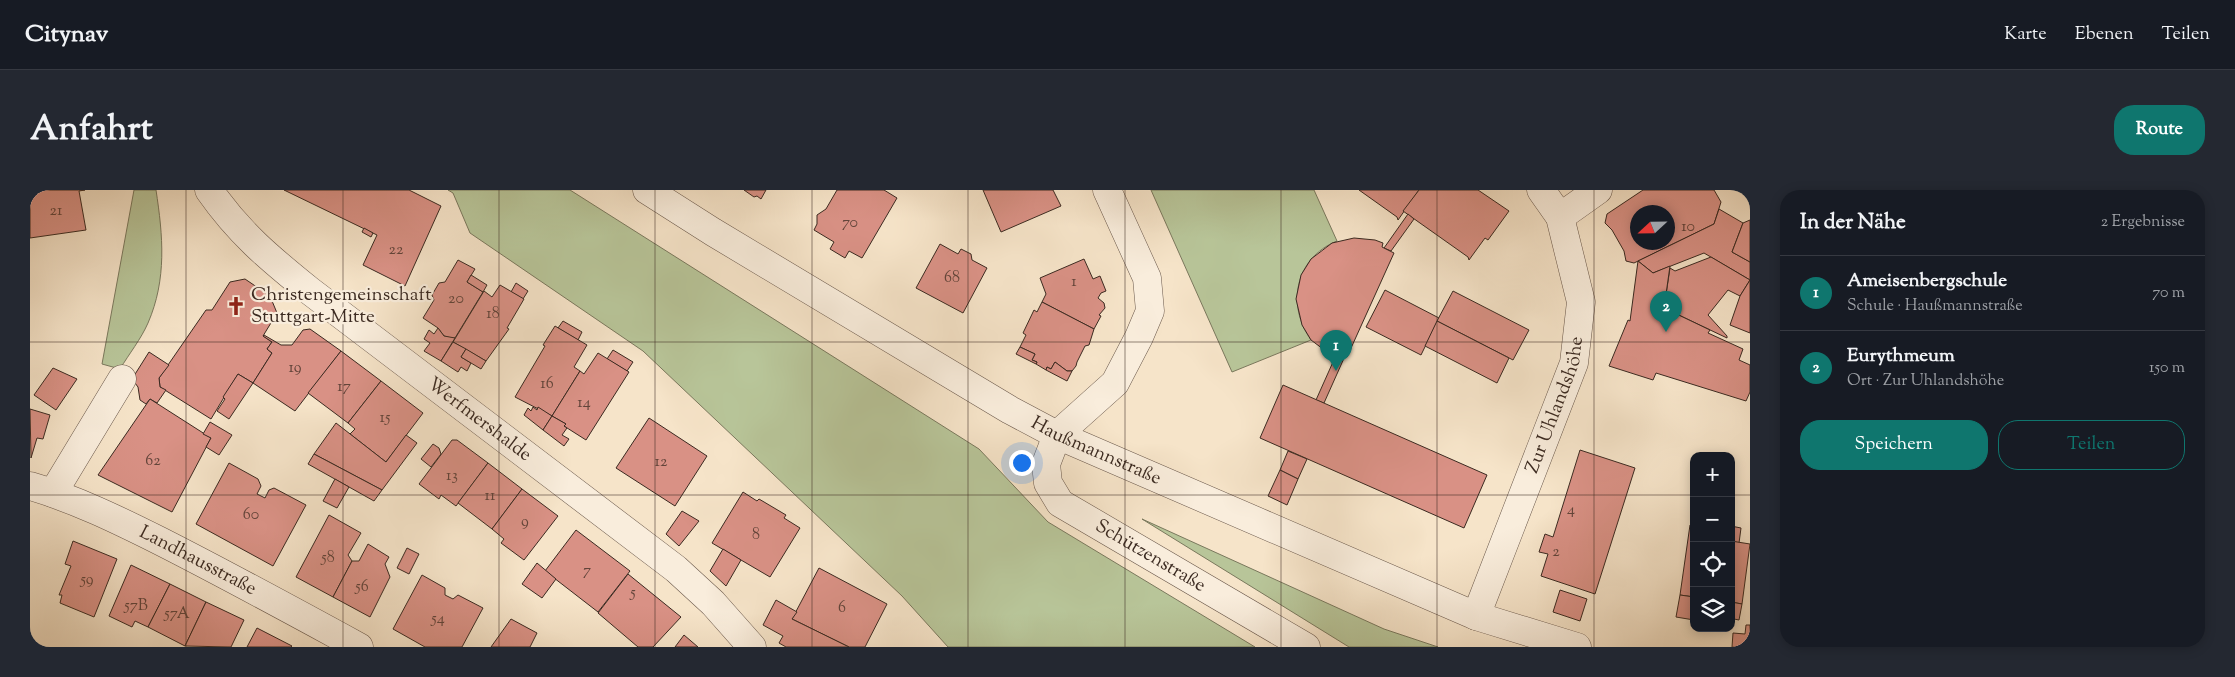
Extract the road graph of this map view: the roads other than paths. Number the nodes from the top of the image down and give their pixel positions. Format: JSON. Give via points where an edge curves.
{"nodes":[{"id":1,"x":208,"y":190,"type":"edge"},
{"id":2,"x":647,"y":190,"type":"edge"},
{"id":3,"x":1107,"y":190,"type":"edge"},
{"id":4,"x":1542,"y":190,"type":"edge"},
{"id":5,"x":1598,"y":190,"type":"edge"},
{"id":6,"x":1560,"y":217,"type":"junction"},
{"id":7,"x":122,"y":379,"type":"dead end"},
{"id":8,"x":1057,"y":435,"type":"junction"},
{"id":9,"x":41,"y":490,"type":"edge"},
{"id":10,"x":1476,"y":616,"type":"junction"},
{"id":11,"x":359,"y":647,"type":"edge"},
{"id":12,"x":752,"y":647,"type":"edge"},
{"id":13,"x":1306,"y":647,"type":"edge"},
{"id":14,"x":1577,"y":647,"type":"edge"}],
"edges":[{"from":1,"to":12,"type":"street","name":"Werfmershalde","via":[[262,253],[676,569],[713,603]]},
{"from":2,"to":8,"type":"street","name":"Haußmannstraße","via":[[1010,410]]},
{"from":3,"to":8,"type":"street","via":[[1147,278],[1150,311],[1114,383]]},
{"from":4,"to":6,"type":"street","name":"Zur Uhlandshöhe"},
{"from":5,"to":6,"type":"street"},
{"from":6,"to":10,"type":"street","name":"Zur Uhlandshöhe","via":[[1582,302],[1574,363]]},
{"from":7,"to":9,"type":"street"},
{"from":8,"to":10,"type":"street","name":"Haußmannstraße"},
{"from":8,"to":13,"type":"street","name":"Schützenstraße","via":[[1046,464],[1048,483],[1060,503]]},
{"from":9,"to":11,"type":"street","name":"Landhausstraße","via":[[124,523]]},
{"from":10,"to":14,"type":"street","name":"Haußmannstraße"}]}
